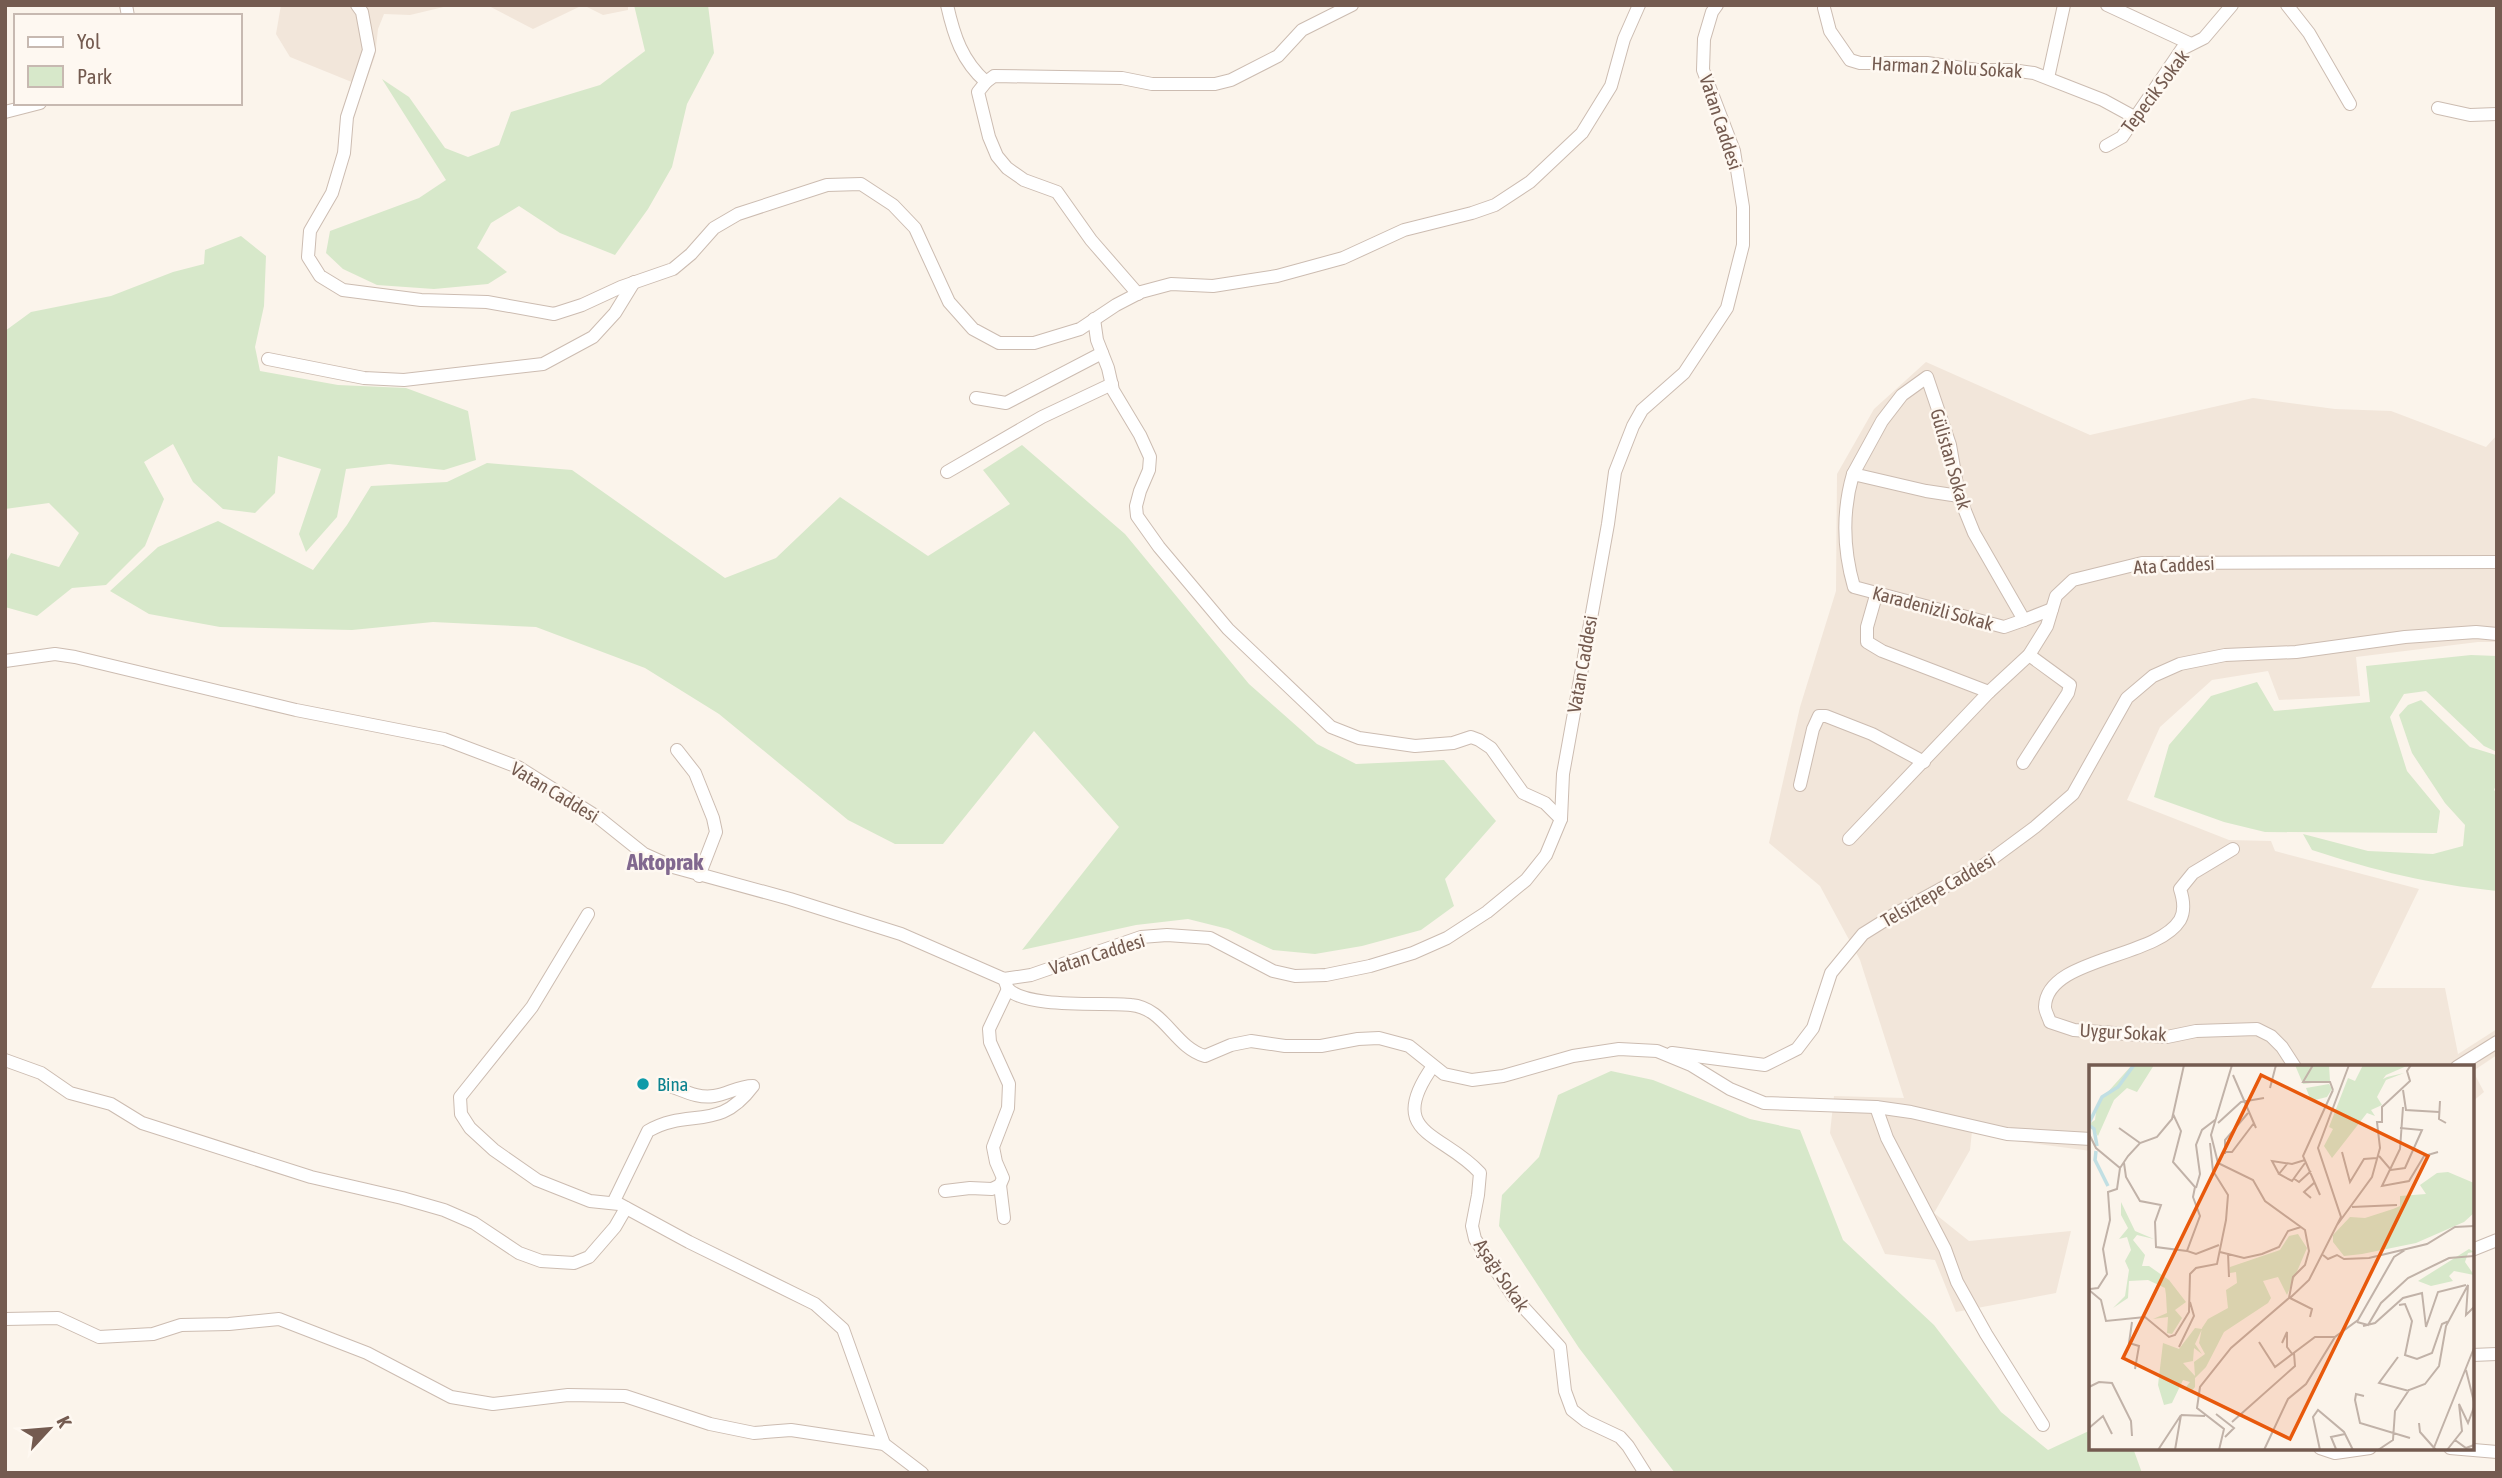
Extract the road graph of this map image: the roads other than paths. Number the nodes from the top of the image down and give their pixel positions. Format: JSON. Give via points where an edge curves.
{"nodes":[{"id":1,"x":357,"y":5,"type":"edge"},
{"id":2,"x":947,"y":5,"type":"edge"},
{"id":3,"x":1352,"y":5,"type":"edge"},
{"id":4,"x":1639,"y":5,"type":"edge"},
{"id":5,"x":1717,"y":5,"type":"edge"},
{"id":6,"x":2064,"y":5,"type":"edge"},
{"id":7,"x":2107,"y":5,"type":"edge"},
{"id":8,"x":2232,"y":5,"type":"edge"},
{"id":9,"x":2287,"y":5,"type":"edge"},
{"id":10,"x":1827,"y":6,"type":"edge"},
{"id":11,"x":1812,"y":14,"type":"dead end"},
{"id":12,"x":2191,"y":44,"type":"junction"},
{"id":13,"x":2048,"y":78,"type":"junction"},
{"id":14,"x":986,"y":82,"type":"junction"},
{"id":15,"x":2350,"y":104,"type":"dead end"},
{"id":16,"x":32,"y":105,"type":"edge"},
{"id":17,"x":2438,"y":108,"type":"dead end"},
{"id":18,"x":5,"y":112,"type":"edge"},
{"id":19,"x":2497,"y":114,"type":"edge"},
{"id":20,"x":2136,"y":118,"type":"junction"},
{"id":21,"x":2106,"y":146,"type":"dead end"},
{"id":22,"x":634,"y":282,"type":"junction"},
{"id":23,"x":1138,"y":294,"type":"junction"},
{"id":24,"x":1094,"y":319,"type":"junction"},
{"id":25,"x":1102,"y":353,"type":"junction"},
{"id":26,"x":268,"y":359,"type":"dead end"},
{"id":27,"x":1112,"y":384,"type":"junction"},
{"id":28,"x":976,"y":398,"type":"dead end"},
{"id":29,"x":947,"y":471,"type":"dead end"},
{"id":30,"x":1853,"y":474,"type":"junction"},
{"id":31,"x":1959,"y":496,"type":"junction"},
{"id":32,"x":2497,"y":562,"type":"edge"},
{"id":33,"x":1877,"y":592,"type":"junction"},
{"id":34,"x":2052,"y":609,"type":"junction"},
{"id":35,"x":2024,"y":620,"type":"junction"},
{"id":36,"x":2497,"y":634,"type":"edge"},
{"id":37,"x":2029,"y":655,"type":"junction"},
{"id":38,"x":5,"y":661,"type":"edge"},
{"id":39,"x":1989,"y":692,"type":"junction"},
{"id":40,"x":677,"y":750,"type":"dead end"},
{"id":41,"x":1924,"y":762,"type":"junction"},
{"id":42,"x":2023,"y":763,"type":"dead end"},
{"id":43,"x":1800,"y":785,"type":"dead end"},
{"id":44,"x":1561,"y":819,"type":"junction"},
{"id":45,"x":1850,"y":839,"type":"dead end"},
{"id":46,"x":2233,"y":849,"type":"dead end"},
{"id":47,"x":699,"y":876,"type":"junction"},
{"id":48,"x":588,"y":914,"type":"dead end"},
{"id":49,"x":1006,"y":984,"type":"junction"},
{"id":50,"x":2497,"y":1042,"type":"edge"},
{"id":51,"x":1657,"y":1051,"type":"junction"},
{"id":52,"x":5,"y":1059,"type":"edge"},
{"id":53,"x":2294,"y":1065,"type":"edge"},
{"id":54,"x":2460,"y":1065,"type":"edge"},
{"id":55,"x":1433,"y":1066,"type":"junction"},
{"id":56,"x":663,"y":1084,"type":"dead end"},
{"id":57,"x":1876,"y":1107,"type":"junction"},
{"id":58,"x":2089,"y":1139,"type":"edge"},
{"id":59,"x":1000,"y":1185,"type":"junction"},
{"id":60,"x":945,"y":1191,"type":"dead end"},
{"id":61,"x":613,"y":1203,"type":"junction"},
{"id":62,"x":626,"y":1208,"type":"junction"},
{"id":63,"x":1004,"y":1218,"type":"dead end"},
{"id":64,"x":2497,"y":1240,"type":"edge"},
{"id":65,"x":2474,"y":1249,"type":"edge"},
{"id":66,"x":5,"y":1320,"type":"edge"},
{"id":67,"x":2497,"y":1354,"type":"edge"},
{"id":68,"x":2474,"y":1355,"type":"edge"},
{"id":69,"x":2043,"y":1425,"type":"dead end"},
{"id":70,"x":884,"y":1444,"type":"junction"},
{"id":71,"x":2326,"y":1450,"type":"edge"},
{"id":72,"x":2356,"y":1450,"type":"edge"},
{"id":73,"x":2474,"y":1450,"type":"edge"},
{"id":74,"x":2497,"y":1452,"type":"edge"},
{"id":75,"x":922,"y":1473,"type":"edge"},
{"id":76,"x":1645,"y":1473,"type":"edge"}],
"edges":[{"from":1,"to":22,"type":"street","via":[[369,50],[347,117],[344,153],[332,193],[310,231],[308,257],[320,276],[343,290],[487,302],[554,314]]},
{"from":2,"to":14,"type":"street","via":[[958,47],[971,69]]},
{"from":3,"to":14,"type":"street","via":[[1302,30],[1278,56],[1215,84],[994,76]]},
{"from":4,"to":23,"type":"street","via":[[1598,111],[1582,133],[1530,182],[1495,205],[1404,230],[1343,258],[1278,276],[1213,286],[1171,284]]},
{"from":5,"to":44,"type":"street","name":"Vatan Caddesi","via":[[1704,40],[1703,70],[1734,151],[1743,207],[1743,245],[1727,308],[1684,373],[1642,410],[1615,472],[1563,774]]},
{"from":6,"to":13,"type":"street"},
{"from":7,"to":12,"type":"street"},
{"from":8,"to":12,"type":"street","name":"Tepecik Sokak","via":[[2204,38]]},
{"from":9,"to":15,"type":"street"},
{"from":10,"to":11,"type":"street"},
{"from":10,"to":13,"type":"street","name":"Harman 2 Nolu Sokak","via":[[1830,31],[1850,60],[2011,70]]},
{"from":12,"to":20,"type":"street","name":"Tepecik Sokak","via":[[2182,49]]},
{"from":13,"to":20,"type":"street","name":"Harman 2 Nolu Sokak"},
{"from":14,"to":23,"type":"street","via":[[978,92],[979,104],[997,156],[1024,180],[1057,192]]},
{"from":16,"to":18,"type":"street"},
{"from":17,"to":19,"type":"street","via":[[2469,115]]},
{"from":20,"to":21,"type":"street","name":"Tepecik Sokak","via":[[2122,137]]},
{"from":22,"to":24,"type":"street","via":[[673,269],[714,228],[738,214],[827,185],[861,184],[893,205],[915,229],[949,302],[973,329],[999,343],[1034,343],[1080,329]]},
{"from":22,"to":26,"type":"street","via":[[593,337],[543,365],[404,380],[364,378]]},
{"from":23,"to":24,"type":"street"},
{"from":24,"to":25,"type":"street"},
{"from":25,"to":27,"type":"street"},
{"from":25,"to":28,"type":"street","via":[[1006,402]]},
{"from":27,"to":29,"type":"street"},
{"from":27,"to":44,"type":"street","via":[[1150,457],[1137,516],[1228,628],[1285,685],[1331,727],[1359,738],[1415,746],[1471,737],[1479,740],[1491,748],[1523,793],[1545,803]]},
{"from":30,"to":31,"type":"street"},
{"from":30,"to":31,"type":"street","name":"Gülistan Sokak","via":[[1882,421],[1902,395],[1927,377],[1950,445]]},
{"from":30,"to":33,"type":"street","name":"Karadenizli Sokak","via":[[1844,526],[1848,568],[1854,587]]},
{"from":31,"to":35,"type":"street","name":"Gülistan Sokak","via":[[1974,533]]},
{"from":32,"to":34,"type":"street","name":"Ata Caddesi","via":[[2142,563],[2073,580],[2056,596]]},
{"from":33,"to":35,"type":"street","name":"Karadenizli Sokak","via":[[2004,627]]},
{"from":33,"to":39,"type":"street","via":[[1867,642]]},
{"from":34,"to":35,"type":"street"},
{"from":34,"to":37,"type":"street","name":"Ata Caddesi"},
{"from":36,"to":51,"type":"street","name":"Telsiztepe Caddesi","via":[[2405,637],[2296,652],[2225,655],[2180,664],[2153,676],[2127,698],[2073,794],[1981,867],[1863,934],[1831,973],[1813,1027],[1797,1049],[1765,1065]]},
{"from":37,"to":39,"type":"street","name":"Ata Caddesi"},
{"from":37,"to":42,"type":"street","via":[[2070,685]]},
{"from":38,"to":47,"type":"street","name":"Vatan Caddesi","via":[[55,654],[444,739],[518,767],[599,818],[644,854]]},
{"from":39,"to":41,"type":"street","name":"Ata Caddesi"},
{"from":40,"to":47,"type":"street","via":[[695,773],[716,832]]},
{"from":41,"to":43,"type":"street","via":[[1872,734],[1819,716]]},
{"from":41,"to":45,"type":"street","name":"Ata Caddesi"},
{"from":44,"to":49,"type":"street","name":"Vatan Caddesi","via":[[1546,855],[1526,880],[1487,912],[1447,938],[1370,966],[1296,976],[1273,971],[1210,938],[1167,935],[1141,937]]},
{"from":46,"to":53,"type":"street","name":"Uygur Sokak","via":[[2193,873],[2180,889],[2180,920],[2160,939],[2067,976],[2050,989],[2045,1008],[2050,1022],[2074,1030],[2167,1037],[2257,1029],[2283,1047]]},
{"from":47,"to":49,"type":"street","name":"Vatan Caddesi","via":[[901,934]]},
{"from":48,"to":61,"type":"street","via":[[532,1007],[460,1097],[461,1114],[494,1150],[537,1180],[590,1201]]},
{"from":49,"to":55,"type":"street","via":[[1020,996],[1062,1004],[1133,1005],[1154,1012],[1191,1052],[1205,1056],[1251,1041],[1321,1046],[1380,1038],[1409,1046]]},
{"from":49,"to":59,"type":"street","via":[[989,1029],[990,1042],[1009,1084],[1008,1108],[993,1146],[1003,1178]]},
{"from":50,"to":54,"type":"street"},
{"from":51,"to":55,"type":"street","via":[[1619,1049],[1573,1056],[1472,1080],[1444,1074]]},
{"from":51,"to":57,"type":"street","via":[[1764,1103]]},
{"from":52,"to":62,"type":"street","via":[[41,1073],[70,1093],[111,1104],[142,1123],[311,1177],[444,1210],[541,1261],[574,1264],[589,1257]]},
{"from":55,"to":76,"type":"street","name":"Aşağı Sokak","via":[[1418,1086],[1414,1111],[1426,1133],[1480,1173],[1472,1226],[1475,1238],[1513,1296],[1560,1348],[1572,1410],[1620,1437]]},
{"from":56,"to":61,"type":"street","via":[[712,1097],[753,1086],[723,1113],[674,1119],[648,1131]]},
{"from":57,"to":58,"type":"street","via":[[2007,1134]]},
{"from":57,"to":69,"type":"street","via":[[1957,1282]]},
{"from":59,"to":60,"type":"street"},
{"from":59,"to":63,"type":"street"},
{"from":61,"to":62,"type":"street"},
{"from":62,"to":70,"type":"street","via":[[815,1304],[843,1329]]},
{"from":64,"to":65,"type":"street"},
{"from":66,"to":70,"type":"street","via":[[58,1318],[99,1337],[153,1334],[181,1325],[279,1319],[368,1353],[451,1396],[493,1404],[568,1395],[625,1396],[754,1433],[791,1430]]},
{"from":67,"to":68,"type":"street"},
{"from":70,"to":75,"type":"street"},
{"from":71,"to":72,"type":"street"},
{"from":73,"to":74,"type":"street"}]}
